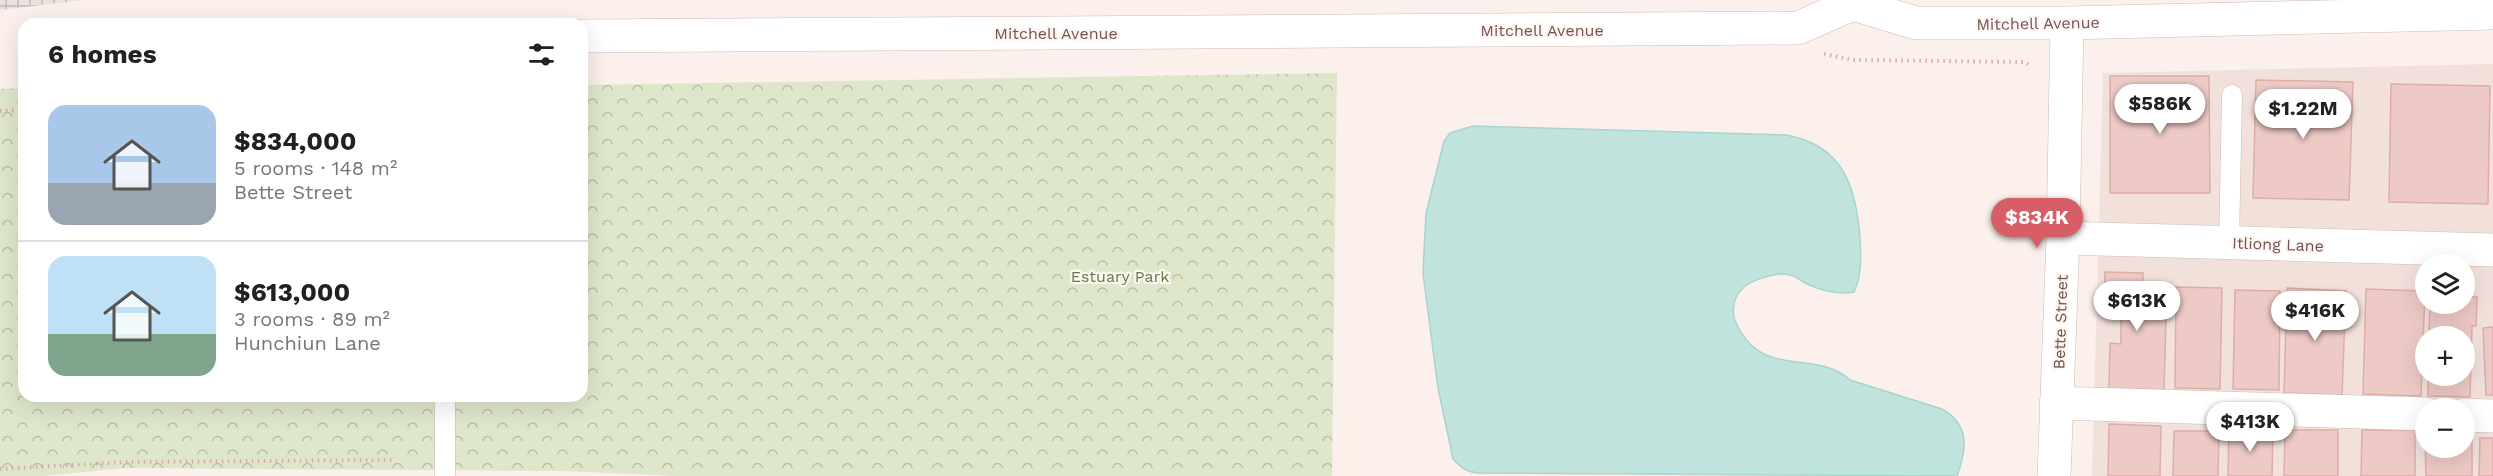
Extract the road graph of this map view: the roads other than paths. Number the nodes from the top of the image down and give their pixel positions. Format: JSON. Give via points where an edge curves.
{"nodes":[{"id":1,"x":1853,"y":2,"type":"edge"},
{"id":2,"x":2418,"y":7,"type":"edge"},
{"id":3,"x":2493,"y":13,"type":"edge"},
{"id":4,"x":2067,"y":23,"type":"junction"},
{"id":5,"x":588,"y":36,"type":"edge"},
{"id":6,"x":2232,"y":95,"type":"dead end"},
{"id":7,"x":2063,"y":238,"type":"junction"},
{"id":8,"x":2229,"y":243,"type":"junction"},
{"id":9,"x":2493,"y":250,"type":"edge"},
{"id":10,"x":445,"y":402,"type":"edge"},
{"id":11,"x":2056,"y":403,"type":"junction"},
{"id":12,"x":2415,"y":414,"type":"edge"},
{"id":13,"x":2475,"y":415,"type":"edge"},
{"id":14,"x":2493,"y":416,"type":"edge"},
{"id":15,"x":445,"y":476,"type":"edge"},
{"id":16,"x":2054,"y":476,"type":"edge"}],
"edges":[{"from":1,"to":4,"type":"street","name":"Mitchell Avenue","via":[[1916,23]]},
{"from":1,"to":5,"type":"street","name":"Mitchell Avenue","via":[[1798,28]]},
{"from":2,"to":3,"type":"street","name":"Mitchell Avenue"},
{"from":2,"to":4,"type":"street","name":"Mitchell Avenue"},
{"from":4,"to":7,"type":"street","name":"Bette Street"},
{"from":6,"to":8,"type":"lane"},
{"from":7,"to":8,"type":"street","name":"Itliong Lane"},
{"from":7,"to":11,"type":"street","name":"Bette Street"},
{"from":8,"to":9,"type":"street","name":"Itliong Lane"},
{"from":10,"to":15,"type":"lane"},
{"from":11,"to":12,"type":"street"},
{"from":11,"to":16,"type":"street","name":"Bette Street"},
{"from":13,"to":14,"type":"street"}]}
